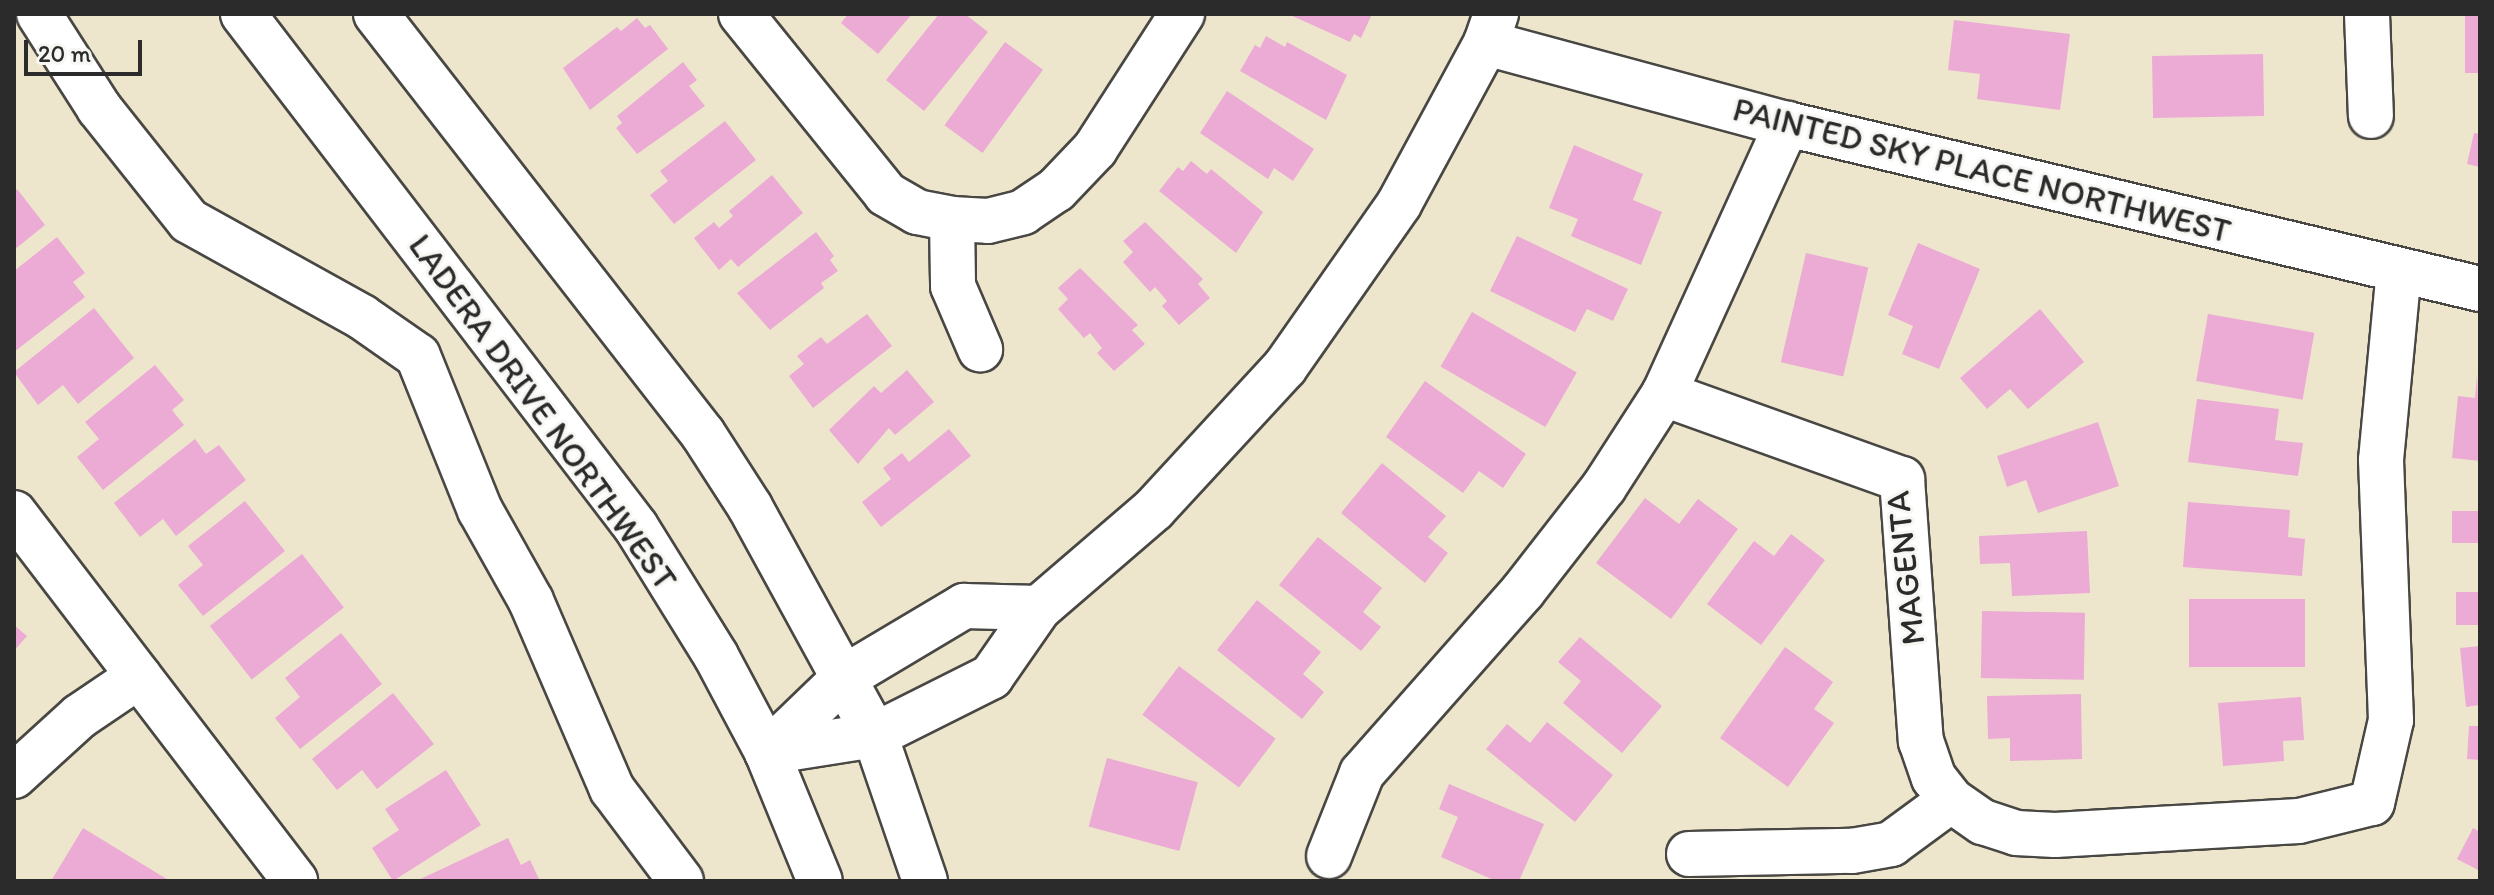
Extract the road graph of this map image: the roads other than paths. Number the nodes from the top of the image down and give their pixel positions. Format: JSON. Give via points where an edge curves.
{"nodes":[{"id":1,"x":39,"y":14,"type":"edge"},
{"id":2,"x":243,"y":14,"type":"edge"},
{"id":3,"x":376,"y":14,"type":"edge"},
{"id":4,"x":741,"y":14,"type":"edge"},
{"id":5,"x":1182,"y":14,"type":"edge"},
{"id":6,"x":2367,"y":14,"type":"edge"},
{"id":7,"x":1491,"y":29,"type":"edge"},
{"id":8,"x":2371,"y":116,"type":"dead end"},
{"id":9,"x":1787,"y":124,"type":"junction"},
{"id":10,"x":952,"y":219,"type":"junction"},
{"id":11,"x":2399,"y":271,"type":"junction"},
{"id":12,"x":2480,"y":289,"type":"edge"},
{"id":13,"x":980,"y":349,"type":"dead end"},
{"id":14,"x":1664,"y":394,"type":"junction"},
{"id":15,"x":14,"y":513,"type":"edge"},
{"id":16,"x":1039,"y":608,"type":"junction"},
{"id":17,"x":139,"y":676,"type":"junction"},
{"id":18,"x":845,"y":677,"type":"junction"},
{"id":19,"x":875,"y":735,"type":"junction"},
{"id":20,"x":767,"y":752,"type":"junction"},
{"id":21,"x":14,"y":776,"type":"edge"},
{"id":22,"x":1951,"y":800,"type":"junction"},
{"id":23,"x":1689,"y":854,"type":"dead end"},
{"id":24,"x":1329,"y":856,"type":"dead end"},
{"id":25,"x":295,"y":881,"type":"edge"},
{"id":26,"x":681,"y":881,"type":"edge"},
{"id":27,"x":820,"y":881,"type":"edge"},
{"id":28,"x":925,"y":881,"type":"edge"}],
"edges":[{"from":1,"to":26,"type":"street","via":[[99,108],[189,221],[362,317],[418,356],[480,510],[531,601],[612,789]]},
{"from":2,"to":20,"type":"street","name":"LADERA DRIVE NORTHWEST","via":[[636,527],[716,656]]},
{"from":3,"to":18,"type":"street","via":[[703,434],[799,589]]},
{"from":4,"to":10,"type":"street","via":[[886,194],[917,212]]},
{"from":5,"to":10,"type":"street","via":[[1095,149],[1056,190],[1023,212],[988,221]]},
{"from":6,"to":8,"type":"street"},
{"from":7,"to":9,"type":"street","name":"PAINTED SKY PLACE NORTHWEST"},
{"from":7,"to":16,"type":"street","via":[[1399,204],[1285,367],[1154,509]]},
{"from":9,"to":11,"type":"street","name":"PAINTED SKY PLACE NORTHWEST"},
{"from":9,"to":14,"type":"street"},
{"from":10,"to":13,"type":"street","via":[[953,286]]},
{"from":11,"to":12,"type":"street","name":"PAINTED SKY PLACE NORTHWEST"},
{"from":11,"to":22,"type":"street","via":[[2381,460],[2391,720],[2372,803],[2299,821],[2055,835],[2016,833],[1983,822]]},
{"from":14,"to":22,"type":"street","name":"MAGENTA","via":[[1902,479],[1921,741],[1934,778]]},
{"from":14,"to":24,"type":"street","via":[[1604,487],[1523,591],[1362,773]]},
{"from":15,"to":17,"type":"street"},
{"from":16,"to":18,"type":"street","via":[[964,606]]},
{"from":16,"to":19,"type":"street","via":[[991,677]]},
{"from":17,"to":21,"type":"street","via":[[80,716]]},
{"from":17,"to":25,"type":"street"},
{"from":18,"to":19,"type":"street"},
{"from":18,"to":20,"type":"street"},
{"from":19,"to":20,"type":"street"},
{"from":19,"to":28,"type":"street"},
{"from":20,"to":27,"type":"street","name":"LADERA DRIVE NORTHWEST"},
{"from":22,"to":23,"type":"street","via":[[1891,844],[1852,851]]}]}
